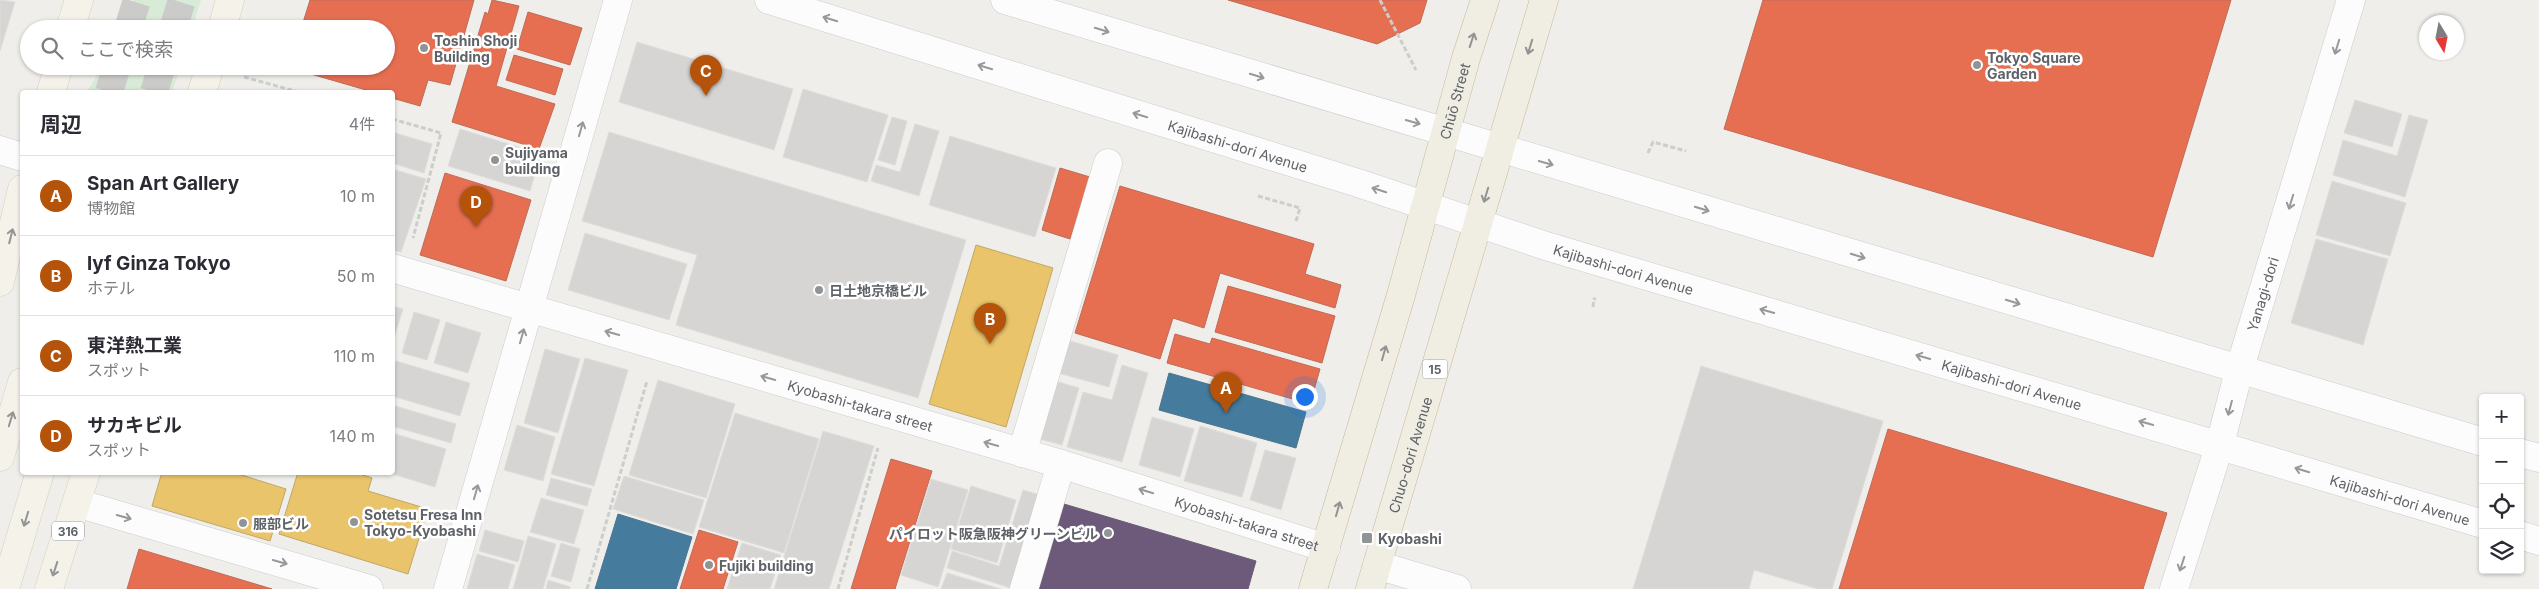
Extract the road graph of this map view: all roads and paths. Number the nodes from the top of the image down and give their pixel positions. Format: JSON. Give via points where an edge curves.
{"nodes":[{"id":1,"x":79,"y":0,"type":"edge"},
{"id":2,"x":230,"y":0,"type":"edge"},
{"id":3,"x":618,"y":0,"type":"edge"},
{"id":4,"x":769,"y":0,"type":"edge"},
{"id":5,"x":1005,"y":0,"type":"edge"},
{"id":6,"x":1380,"y":0,"type":"edge"},
{"id":7,"x":1485,"y":0,"type":"edge"},
{"id":8,"x":1544,"y":0,"type":"edge"},
{"id":9,"x":2351,"y":0,"type":"edge"},
{"id":10,"x":1068,"y":9,"type":"edge"},
{"id":11,"x":73,"y":20,"type":"edge"},
{"id":12,"x":224,"y":20,"type":"edge"},
{"id":13,"x":1416,"y":70,"type":"dead end"},
{"id":14,"x":56,"y":75,"type":"edge"},
{"id":15,"x":208,"y":75,"type":"edge"},
{"id":16,"x":52,"y":90,"type":"edge"},
{"id":17,"x":288,"y":90,"type":"edge"},
{"id":18,"x":395,"y":120,"type":"edge"},
{"id":19,"x":1445,"y":132,"type":"junction"},
{"id":20,"x":1500,"y":149,"type":"junction"},
{"id":21,"x":0,"y":150,"type":"edge"},
{"id":22,"x":1686,"y":151,"type":"dead end"},
{"id":23,"x":1648,"y":153,"type":"dead end"},
{"id":24,"x":20,"y":156,"type":"edge"},
{"id":25,"x":1108,"y":164,"type":"dead end"},
{"id":26,"x":1258,"y":196,"type":"dead end"},
{"id":27,"x":20,"y":198,"type":"edge"},
{"id":28,"x":1425,"y":205,"type":"junction"},
{"id":29,"x":1296,"y":221,"type":"dead end"},
{"id":30,"x":1478,"y":223,"type":"junction"},
{"id":31,"x":398,"y":270,"type":"edge"},
{"id":32,"x":0,"y":282,"type":"edge"},
{"id":33,"x":530,"y":309,"type":"junction"},
{"id":34,"x":657,"y":346,"type":"junction"},
{"id":35,"x":2240,"y":371,"type":"junction"},
{"id":36,"x":20,"y":389,"type":"edge"},
{"id":37,"x":888,"y":414,"type":"junction"},
{"id":38,"x":2479,"y":441,"type":"edge"},
{"id":39,"x":2220,"y":444,"type":"junction"},
{"id":40,"x":1022,"y":453,"type":"junction"},
{"id":41,"x":2524,"y":454,"type":"edge"},
{"id":42,"x":0,"y":457,"type":"edge"},
{"id":43,"x":2539,"y":458,"type":"edge"},
{"id":44,"x":1061,"y":464,"type":"junction"},
{"id":45,"x":39,"y":475,"type":"edge"},
{"id":46,"x":85,"y":475,"type":"edge"},
{"id":47,"x":77,"y":503,"type":"junction"},
{"id":48,"x":2479,"y":523,"type":"edge"},
{"id":49,"x":2524,"y":536,"type":"edge"},
{"id":50,"x":2539,"y":541,"type":"edge"},
{"id":51,"x":1326,"y":548,"type":"junction"},
{"id":52,"x":1374,"y":577,"type":"edge"},
{"id":53,"x":5,"y":589,"type":"edge"},
{"id":54,"x":49,"y":589,"type":"edge"},
{"id":55,"x":370,"y":589,"type":"edge"},
{"id":56,"x":448,"y":589,"type":"edge"},
{"id":57,"x":588,"y":589,"type":"edge"},
{"id":58,"x":838,"y":589,"type":"edge"},
{"id":59,"x":1024,"y":589,"type":"edge"},
{"id":60,"x":1313,"y":589,"type":"edge"},
{"id":61,"x":1457,"y":589,"type":"edge"},
{"id":62,"x":2174,"y":589,"type":"edge"}],
"edges":[{"from":1,"to":11,"type":"main road"},
{"from":2,"to":12,"type":"main road"},
{"from":33,"to":3,"type":"street","one_way":true},
{"from":28,"to":4,"type":"street","name":"Kajibashi-dori Avenue","one_way":true},
{"from":5,"to":10,"type":"street"},
{"from":6,"to":13,"type":"path"},
{"from":19,"to":7,"type":"highway","name":"Chūō Street","one_way":true},
{"from":8,"to":20,"type":"highway","number":"15","one_way":true},
{"from":9,"to":35,"type":"street","name":"Yanagi-dori","one_way":true},
{"from":10,"to":19,"type":"street","one_way":true},
{"from":14,"to":16,"type":"main road"},
{"from":15,"to":17,"type":"path"},
{"from":18,"to":31,"type":"path","via":[[441,133]]},
{"from":19,"to":20,"type":"street"},
{"from":19,"to":28,"type":"highway","name":"Chūō Street"},
{"from":20,"to":30,"type":"highway","name":"Chuo-dori Avenue","number":"15","one_way":true},
{"from":20,"to":35,"type":"street","one_way":true},
{"from":21,"to":24,"type":"street"},
{"from":22,"to":23,"type":"path","via":[[1653,142]]},
{"from":25,"to":40,"type":"street"},
{"from":26,"to":29,"type":"path","via":[[1300,208]]},
{"from":32,"to":27,"type":"main road","one_way":true},
{"from":28,"to":30,"type":"street","name":"Kajibashi-dori Avenue"},
{"from":51,"to":28,"type":"highway","one_way":true},
{"from":39,"to":30,"type":"street","name":"Kajibashi-dori Avenue","one_way":true,"via":[[1563,251]]},
{"from":30,"to":52,"type":"highway","name":"Chuo-dori Avenue","number":"15"},
{"from":31,"to":33,"type":"street","name":"Kyobashi-takara street"},
{"from":34,"to":33,"type":"street","name":"Kyobashi-takara street","one_way":true},
{"from":56,"to":33,"type":"street","one_way":true},
{"from":37,"to":34,"type":"street","name":"Kyobashi-takara street","one_way":true},
{"from":34,"to":57,"type":"path"},
{"from":35,"to":38,"type":"street"},
{"from":35,"to":39,"type":"street","name":"Yanagi-dori","one_way":true},
{"from":42,"to":36,"type":"main road","one_way":true},
{"from":40,"to":37,"type":"street","name":"Kyobashi-takara street","one_way":true},
{"from":37,"to":58,"type":"path"},
{"from":48,"to":39,"type":"street","name":"Kajibashi-dori Avenue","one_way":true},
{"from":39,"to":62,"type":"street","name":"Yanagi-dori","one_way":true},
{"from":40,"to":44,"type":"street","name":"Kyobashi-takara street"},
{"from":41,"to":43,"type":"street"},
{"from":51,"to":44,"type":"street","name":"Kyobashi-takara street","one_way":true},
{"from":44,"to":59,"type":"street"},
{"from":45,"to":53,"type":"main road","one_way":true},
{"from":46,"to":47,"type":"main road","number":"316"},
{"from":47,"to":54,"type":"main road","number":"316","one_way":true},
{"from":47,"to":55,"type":"street","one_way":true},
{"from":49,"to":50,"type":"street"},
{"from":51,"to":60,"type":"highway"},
{"from":52,"to":61,"type":"street"}]}
